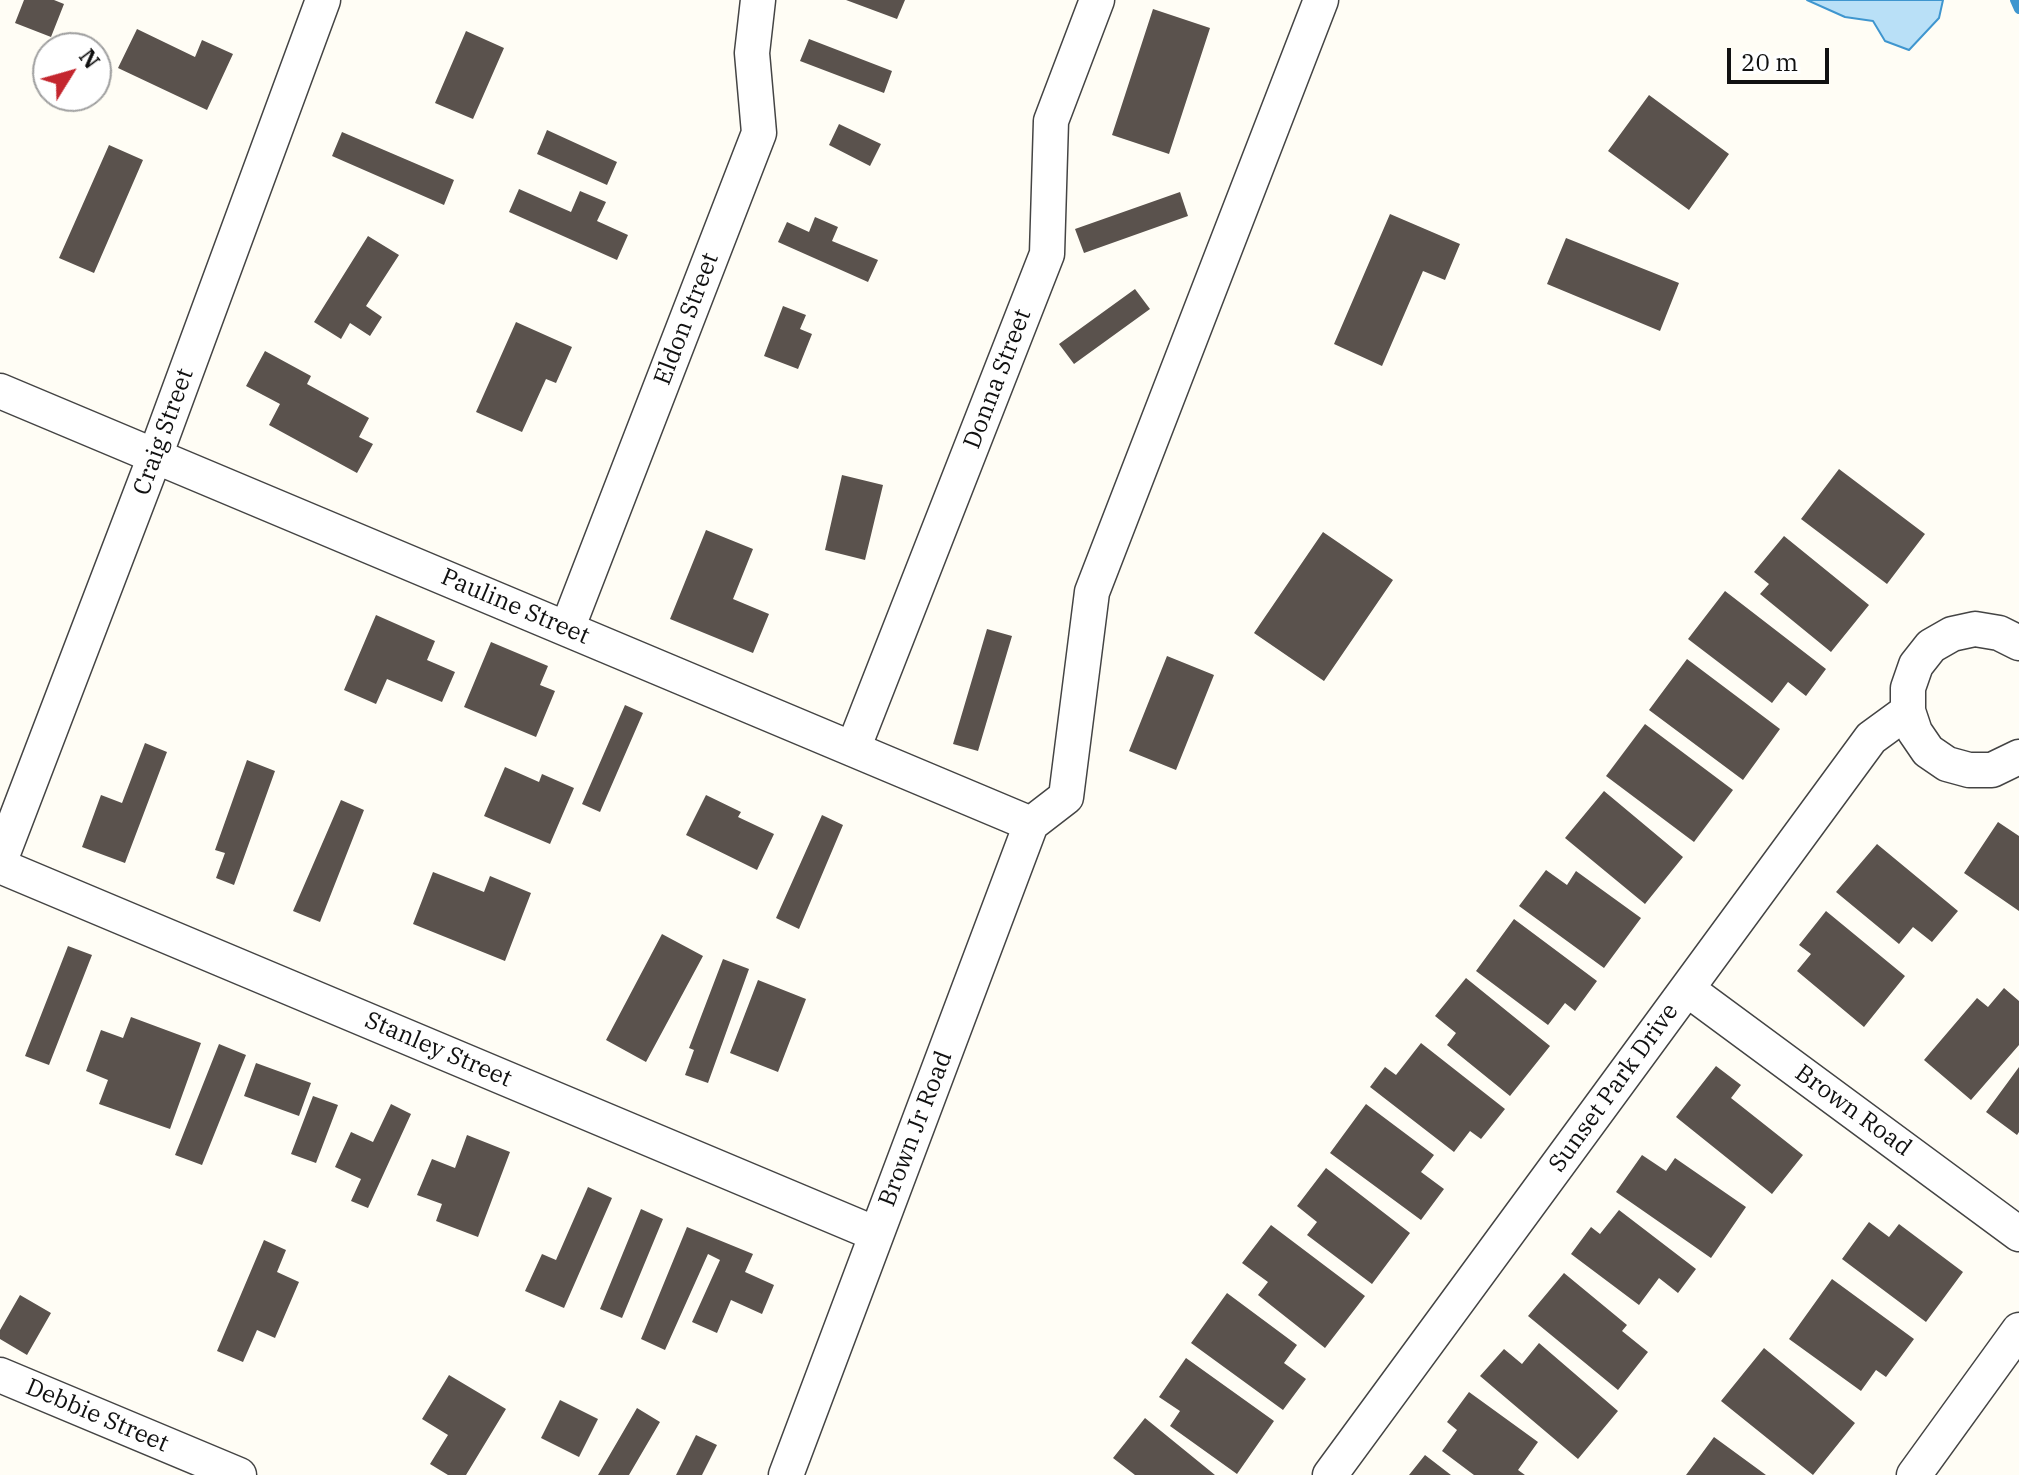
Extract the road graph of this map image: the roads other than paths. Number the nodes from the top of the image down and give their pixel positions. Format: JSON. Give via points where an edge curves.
{"nodes":[{"id":1,"x":323,"y":0,"type":"edge"},
{"id":2,"x":758,"y":0,"type":"edge"},
{"id":3,"x":1097,"y":0,"type":"edge"},
{"id":4,"x":1321,"y":0,"type":"edge"},
{"id":5,"x":0,"y":391,"type":"edge"},
{"id":6,"x":155,"y":456,"type":"junction"},
{"id":7,"x":567,"y":629,"type":"junction"},
{"id":8,"x":2019,"y":643,"type":"edge"},
{"id":9,"x":1908,"y":711,"type":"junction"},
{"id":10,"x":853,"y":749,"type":"junction"},
{"id":11,"x":2019,"y":757,"type":"edge"},
{"id":12,"x":1031,"y":824,"type":"junction"},
{"id":13,"x":0,"y":864,"type":"edge"},
{"id":14,"x":1687,"y":989,"type":"junction"},
{"id":15,"x":876,"y":1234,"type":"junction"},
{"id":16,"x":2019,"y":1234,"type":"edge"},
{"id":17,"x":2019,"y":1330,"type":"edge"},
{"id":18,"x":0,"y":1375,"type":"edge"},
{"id":19,"x":239,"y":1475,"type":"edge"},
{"id":20,"x":786,"y":1475,"type":"edge"},
{"id":21,"x":1330,"y":1475,"type":"edge"},
{"id":22,"x":1914,"y":1475,"type":"edge"}],
"edges":[{"from":1,"to":6,"type":"street","name":"Craig Street"},
{"from":2,"to":7,"type":"street","name":"Eldon Street","via":[[752,53],[759,133]]},
{"from":3,"to":10,"type":"street","name":"Donna Street","via":[[1051,121],[1047,254]]},
{"from":4,"to":12,"type":"street","via":[[1092,592],[1066,797]]},
{"from":5,"to":6,"type":"street","name":"Pauline Street"},
{"from":6,"to":7,"type":"street","name":"Pauline Street"},
{"from":6,"to":13,"type":"street","name":"Craig Street"},
{"from":7,"to":10,"type":"street","name":"Pauline Street"},
{"from":8,"to":9,"type":"street","via":[[1975,629],[1931,646],[1916,665]]},
{"from":9,"to":11,"type":"street","via":[[1928,751],[1947,764],[1992,770]]},
{"from":9,"to":14,"type":"street","name":"Sunset Park Drive","via":[[1871,738]]},
{"from":10,"to":12,"type":"street","name":"Pauline Street"},
{"from":12,"to":15,"type":"street","name":"Brown Jr Road"},
{"from":13,"to":15,"type":"street","name":"Stanley Street"},
{"from":14,"to":16,"type":"street","name":"Brown Road"},
{"from":14,"to":21,"type":"street","name":"Sunset Park Drive"},
{"from":15,"to":20,"type":"street","name":"Brown Jr Road"},
{"from":17,"to":22,"type":"street"},
{"from":18,"to":19,"type":"street","name":"Debbie Street"}]}
